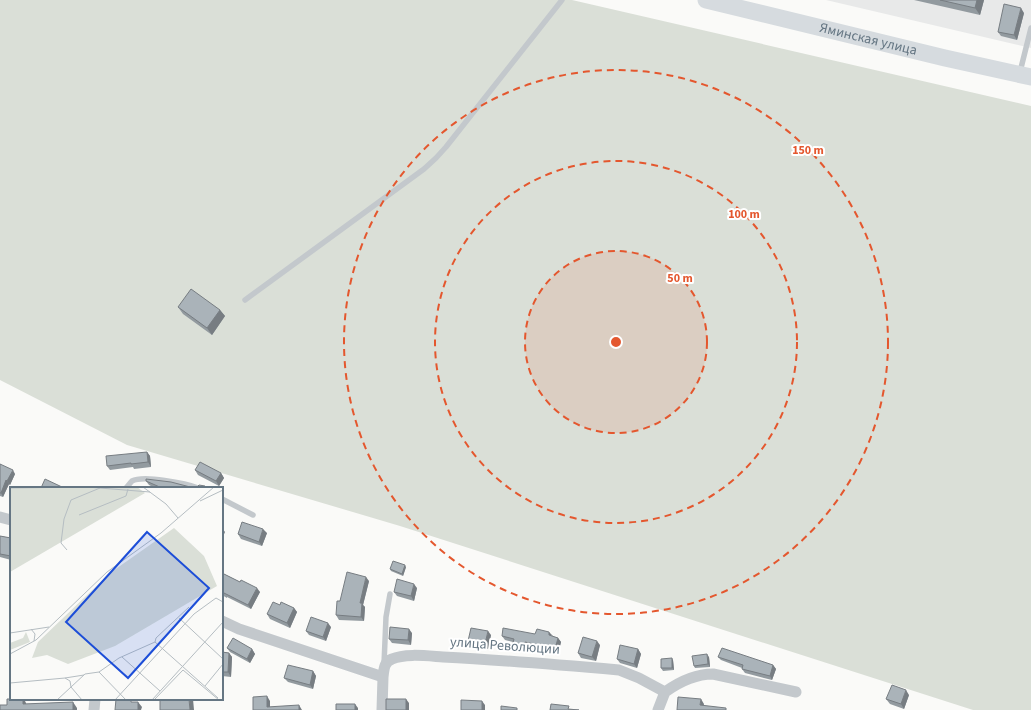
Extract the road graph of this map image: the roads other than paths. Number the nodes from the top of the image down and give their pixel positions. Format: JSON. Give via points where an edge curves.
{"nodes":[{"id":1,"x":562,"y":0,"type":"edge"},
{"id":2,"x":706,"y":0,"type":"edge"},
{"id":3,"x":1031,"y":28,"type":"edge"},
{"id":4,"x":1025,"y":75,"type":"edge"},
{"id":5,"x":245,"y":300,"type":"dead end"},
{"id":6,"x":127,"y":487,"type":"edge"},
{"id":7,"x":196,"y":487,"type":"edge"},
{"id":8,"x":223,"y":500,"type":"edge"},
{"id":9,"x":253,"y":515,"type":"dead end"},
{"id":10,"x":0,"y":517,"type":"edge"},
{"id":11,"x":10,"y":520,"type":"edge"},
{"id":12,"x":390,"y":594,"type":"dead end"},
{"id":13,"x":223,"y":622,"type":"edge"},
{"id":14,"x":383,"y":672,"type":"junction"},
{"id":15,"x":665,"y":692,"type":"junction"},
{"id":16,"x":796,"y":692,"type":"dead end"},
{"id":17,"x":95,"y":700,"type":"edge"},
{"id":18,"x":94,"y":710,"type":"edge"},
{"id":19,"x":382,"y":710,"type":"edge"},
{"id":20,"x":658,"y":710,"type":"edge"}],
"edges":[{"from":1,"to":5,"type":"lane","via":[[446,147],[424,170]]},
{"from":2,"to":4,"type":"main road","name":"Яминская улица"},
{"from":3,"to":4,"type":"lane"},
{"from":6,"to":7,"type":"lane","via":[[132,481],[148,479]]},
{"from":8,"to":9,"type":"lane"},
{"from":10,"to":11,"type":"street"},
{"from":12,"to":14,"type":"lane"},
{"from":13,"to":14,"type":"street","via":[[238,629]]},
{"from":14,"to":15,"type":"street","name":"улица Революции","via":[[387,662],[399,656],[455,658],[620,670]]},
{"from":14,"to":19,"type":"street"},
{"from":15,"to":16,"type":"street","via":[[693,677],[713,674]]},
{"from":15,"to":20,"type":"street"},
{"from":17,"to":18,"type":"street"}]}
